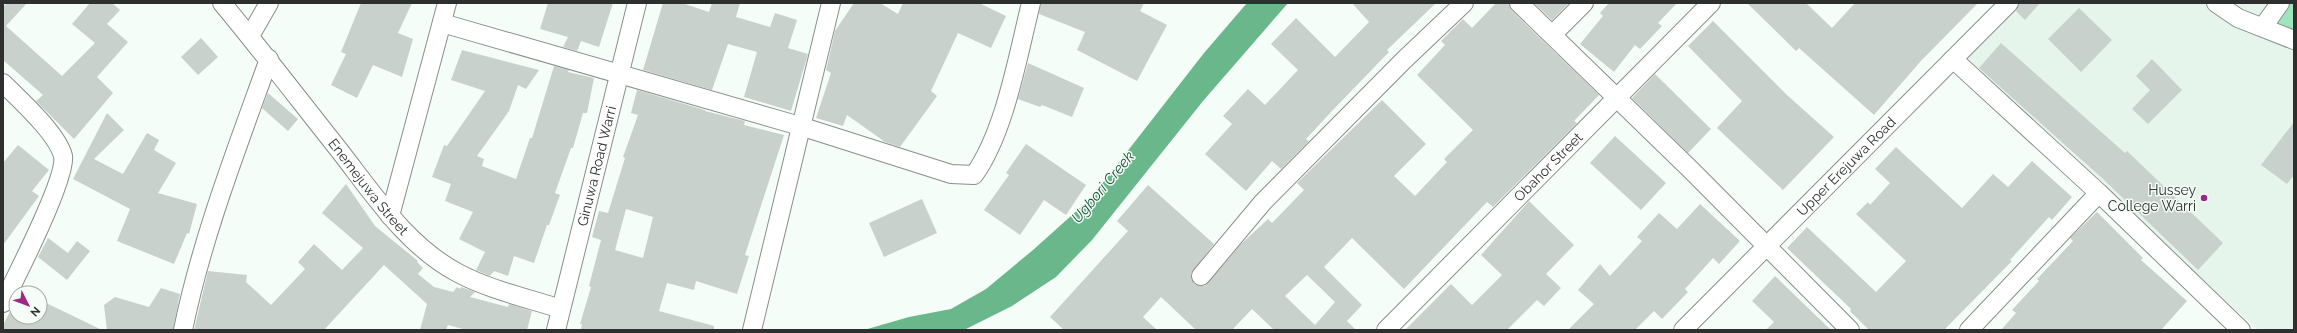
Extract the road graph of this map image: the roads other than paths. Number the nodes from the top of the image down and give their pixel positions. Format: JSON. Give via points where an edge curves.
{"nodes":[{"id":1,"x":222,"y":3,"type":"edge"},
{"id":2,"x":269,"y":3,"type":"edge"},
{"id":3,"x":447,"y":3,"type":"edge"},
{"id":4,"x":637,"y":3,"type":"edge"},
{"id":5,"x":831,"y":3,"type":"edge"},
{"id":6,"x":1031,"y":3,"type":"edge"},
{"id":7,"x":1464,"y":3,"type":"edge"},
{"id":8,"x":1519,"y":3,"type":"edge"},
{"id":9,"x":1584,"y":3,"type":"edge"},
{"id":10,"x":1711,"y":3,"type":"edge"},
{"id":11,"x":2009,"y":3,"type":"edge"},
{"id":12,"x":2280,"y":3,"type":"edge"},
{"id":13,"x":2221,"y":4,"type":"edge"},
{"id":14,"x":442,"y":23,"type":"junction"},
{"id":15,"x":2263,"y":27,"type":"junction"},
{"id":16,"x":1553,"y":34,"type":"junction"},
{"id":17,"x":250,"y":36,"type":"junction"},
{"id":18,"x":2294,"y":40,"type":"edge"},
{"id":19,"x":269,"y":59,"type":"junction"},
{"id":20,"x":1953,"y":59,"type":"junction"},
{"id":21,"x":620,"y":74,"type":"junction"},
{"id":22,"x":3,"y":83,"type":"edge"},
{"id":23,"x":1617,"y":98,"type":"junction"},
{"id":24,"x":800,"y":126,"type":"junction"},
{"id":25,"x":2099,"y":193,"type":"junction"},
{"id":26,"x":390,"y":216,"type":"junction"},
{"id":27,"x":1767,"y":245,"type":"junction"},
{"id":28,"x":1201,"y":276,"type":"dead end"},
{"id":29,"x":3,"y":303,"type":"edge"},
{"id":30,"x":561,"y":309,"type":"junction"},
{"id":31,"x":183,"y":330,"type":"edge"},
{"id":32,"x":556,"y":330,"type":"edge"},
{"id":33,"x":752,"y":330,"type":"edge"},
{"id":34,"x":1386,"y":330,"type":"edge"},
{"id":35,"x":1683,"y":330,"type":"edge"},
{"id":36,"x":1850,"y":330,"type":"edge"},
{"id":37,"x":1969,"y":330,"type":"edge"},
{"id":38,"x":2241,"y":330,"type":"edge"}],
"edges":[{"from":1,"to":17,"type":"street","name":"Enemejuwa Street"},
{"from":2,"to":17,"type":"street"},
{"from":3,"to":14,"type":"street"},
{"from":4,"to":21,"type":"street","name":"Ginuwa Road Warri"},
{"from":5,"to":24,"type":"street"},
{"from":6,"to":24,"type":"street","via":[[996,134],[986,158],[974,175],[951,174]]},
{"from":7,"to":28,"type":"street","via":[[1263,202]]},
{"from":8,"to":16,"type":"street"},
{"from":9,"to":16,"type":"street"},
{"from":10,"to":23,"type":"street","name":"Obahor Street"},
{"from":11,"to":20,"type":"street","name":"Upper Erejuwa Road"},
{"from":12,"to":15,"type":"street"},
{"from":13,"to":15,"type":"street","via":[[2238,18]]},
{"from":14,"to":21,"type":"street"},
{"from":14,"to":26,"type":"street"},
{"from":15,"to":18,"type":"street"},
{"from":16,"to":23,"type":"street"},
{"from":17,"to":19,"type":"street","name":"Enemejuwa Street"},
{"from":19,"to":26,"type":"street","name":"Enemejuwa Street"},
{"from":19,"to":31,"type":"street","via":[[225,181]]},
{"from":20,"to":25,"type":"street"},
{"from":20,"to":27,"type":"street","name":"Upper Erejuwa Road"},
{"from":21,"to":24,"type":"street"},
{"from":21,"to":30,"type":"street","name":"Ginuwa Road Warri"},
{"from":22,"to":29,"type":"street","via":[[32,110],[52,137],[63,156],[63,170]]},
{"from":23,"to":27,"type":"street"},
{"from":23,"to":34,"type":"street","name":"Obahor Street"},
{"from":24,"to":33,"type":"street"},
{"from":25,"to":37,"type":"street"},
{"from":25,"to":38,"type":"street"},
{"from":26,"to":30,"type":"street","name":"Enemejuwa Street","via":[[438,261],[459,274]]},
{"from":27,"to":35,"type":"street","name":"Upper Erejuwa Road"},
{"from":27,"to":36,"type":"street"},
{"from":30,"to":32,"type":"street","name":"Ginuwa Road Warri"}]}
